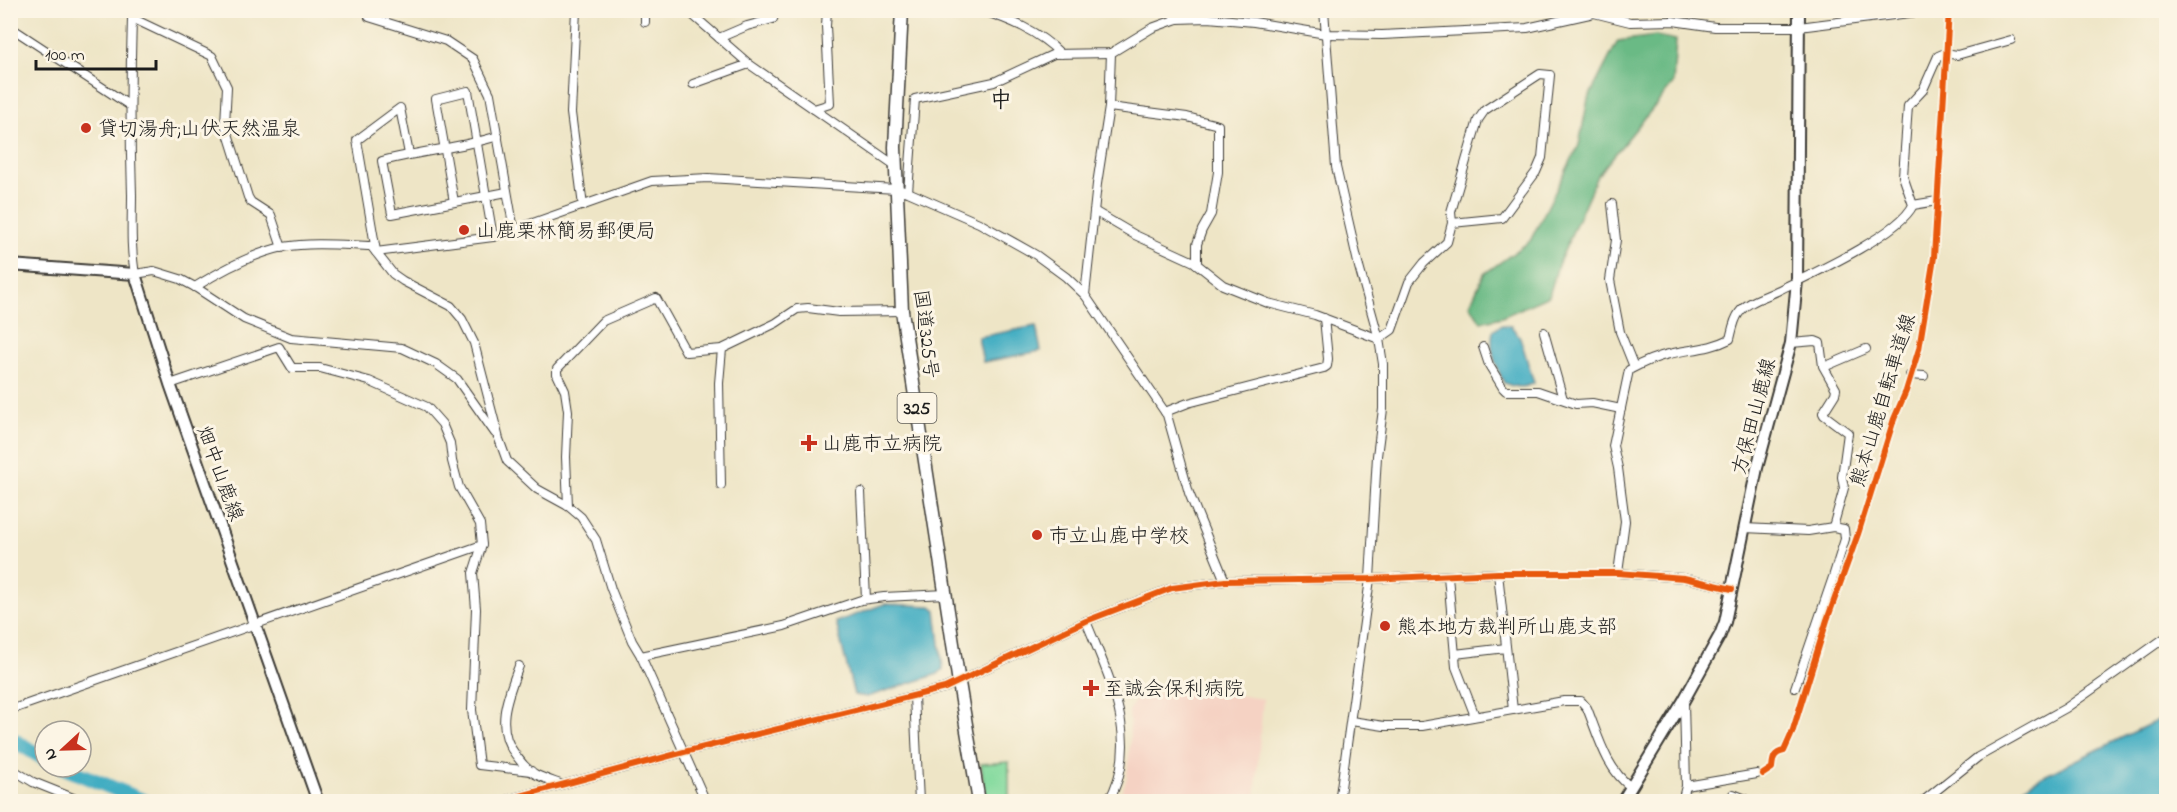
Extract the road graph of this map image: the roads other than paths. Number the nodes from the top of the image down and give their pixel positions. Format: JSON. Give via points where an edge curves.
{"nodes":[{"id":1,"x":370,"y":10,"type":"edge"},
{"id":2,"x":576,"y":10,"type":"edge"},
{"id":3,"x":645,"y":10,"type":"edge"},
{"id":4,"x":687,"y":10,"type":"edge"},
{"id":5,"x":776,"y":10,"type":"edge"},
{"id":6,"x":827,"y":10,"type":"edge"},
{"id":7,"x":902,"y":10,"type":"edge"},
{"id":8,"x":980,"y":10,"type":"edge"},
{"id":9,"x":1170,"y":10,"type":"edge"},
{"id":10,"x":1324,"y":10,"type":"edge"},
{"id":11,"x":1799,"y":10,"type":"edge"},
{"id":12,"x":1933,"y":10,"type":"edge"},
{"id":13,"x":1602,"y":12,"type":"edge"},
{"id":14,"x":133,"y":14,"type":"edge"},
{"id":15,"x":1177,"y":19,"type":"junction"},
{"id":16,"x":645,"y":22,"type":"dead end"},
{"id":17,"x":10,"y":27,"type":"edge"},
{"id":18,"x":1799,"y":27,"type":"junction"},
{"id":19,"x":1326,"y":34,"type":"junction"},
{"id":20,"x":719,"y":38,"type":"junction"},
{"id":21,"x":2011,"y":40,"type":"dead end"},
{"id":22,"x":1112,"y":53,"type":"junction"},
{"id":23,"x":1061,"y":54,"type":"junction"},
{"id":24,"x":749,"y":64,"type":"junction"},
{"id":25,"x":693,"y":84,"type":"dead end"},
{"id":26,"x":129,"y":105,"type":"junction"},
{"id":27,"x":1109,"y":107,"type":"junction"},
{"id":28,"x":814,"y":110,"type":"junction"},
{"id":29,"x":498,"y":136,"type":"junction"},
{"id":30,"x":476,"y":142,"type":"junction"},
{"id":31,"x":444,"y":150,"type":"junction"},
{"id":32,"x":408,"y":154,"type":"junction"},
{"id":33,"x":896,"y":166,"type":"junction"},
{"id":34,"x":896,"y":189,"type":"junction"},
{"id":35,"x":507,"y":192,"type":"junction"},
{"id":36,"x":908,"y":192,"type":"junction"},
{"id":37,"x":486,"y":196,"type":"junction"},
{"id":38,"x":1937,"y":201,"type":"dead end"},
{"id":39,"x":454,"y":202,"type":"junction"},
{"id":40,"x":1612,"y":204,"type":"dead end"},
{"id":41,"x":1913,"y":205,"type":"junction"},
{"id":42,"x":583,"y":206,"type":"junction"},
{"id":43,"x":1094,"y":211,"type":"junction"},
{"id":44,"x":1452,"y":223,"type":"junction"},
{"id":45,"x":514,"y":230,"type":"junction"},
{"id":46,"x":493,"y":237,"type":"junction"},
{"id":47,"x":282,"y":248,"type":"junction"},
{"id":48,"x":376,"y":252,"type":"junction"},
{"id":49,"x":1197,"y":264,"type":"junction"},
{"id":50,"x":10,"y":265,"type":"edge"},
{"id":51,"x":135,"y":274,"type":"junction"},
{"id":52,"x":1797,"y":280,"type":"junction"},
{"id":53,"x":195,"y":287,"type":"junction"},
{"id":54,"x":1085,"y":295,"type":"junction"},
{"id":55,"x":902,"y":311,"type":"junction"},
{"id":56,"x":1323,"y":318,"type":"junction"},
{"id":57,"x":1544,"y":332,"type":"dead end"},
{"id":58,"x":1379,"y":339,"type":"junction"},
{"id":59,"x":1791,"y":343,"type":"junction"},
{"id":60,"x":1483,"y":346,"type":"dead end"},
{"id":61,"x":722,"y":349,"type":"junction"},
{"id":62,"x":1866,"y":349,"type":"dead end"},
{"id":63,"x":1824,"y":367,"type":"junction"},
{"id":64,"x":1634,"y":368,"type":"junction"},
{"id":65,"x":1910,"y":375,"type":"dead end"},
{"id":66,"x":1924,"y":376,"type":"dead end"},
{"id":67,"x":170,"y":384,"type":"junction"},
{"id":68,"x":1563,"y":399,"type":"junction"},
{"id":69,"x":1621,"y":409,"type":"junction"},
{"id":70,"x":1165,"y":412,"type":"junction"},
{"id":71,"x":499,"y":439,"type":"junction"},
{"id":72,"x":721,"y":485,"type":"dead end"},
{"id":73,"x":861,"y":492,"type":"dead end"},
{"id":74,"x":568,"y":506,"type":"junction"},
{"id":75,"x":1833,"y":527,"type":"junction"},
{"id":76,"x":1744,"y":528,"type":"junction"},
{"id":77,"x":482,"y":545,"type":"junction"},
{"id":78,"x":1498,"y":573,"type":"junction"},
{"id":79,"x":1618,"y":573,"type":"junction"},
{"id":80,"x":1448,"y":576,"type":"junction"},
{"id":81,"x":1370,"y":579,"type":"junction"},
{"id":82,"x":1225,"y":581,"type":"junction"},
{"id":83,"x":1732,"y":589,"type":"junction"},
{"id":84,"x":946,"y":594,"type":"junction"},
{"id":85,"x":866,"y":599,"type":"junction"},
{"id":86,"x":1086,"y":621,"type":"junction"},
{"id":87,"x":256,"y":624,"type":"junction"},
{"id":88,"x":2166,"y":637,"type":"edge"},
{"id":89,"x":1506,"y":648,"type":"junction"},
{"id":90,"x":1455,"y":654,"type":"junction"},
{"id":91,"x":642,"y":656,"type":"junction"},
{"id":92,"x":519,"y":666,"type":"dead end"},
{"id":93,"x":959,"y":683,"type":"junction"},
{"id":94,"x":1795,"y":688,"type":"dead end"},
{"id":95,"x":914,"y":696,"type":"junction"},
{"id":96,"x":1684,"y":700,"type":"junction"},
{"id":97,"x":10,"y":710,"type":"edge"},
{"id":98,"x":1513,"y":710,"type":"junction"},
{"id":99,"x":1474,"y":716,"type":"junction"},
{"id":100,"x":1351,"y":721,"type":"junction"},
{"id":101,"x":684,"y":752,"type":"junction"},
{"id":102,"x":10,"y":768,"type":"edge"},
{"id":103,"x":531,"y":771,"type":"junction"},
{"id":104,"x":1757,"y":774,"type":"dead end"},
{"id":105,"x":561,"y":784,"type":"junction"},
{"id":106,"x":1686,"y":786,"type":"junction"},
{"id":107,"x":1631,"y":787,"type":"junction"},
{"id":108,"x":83,"y":801,"type":"edge"},
{"id":109,"x":318,"y":801,"type":"edge"},
{"id":110,"x":498,"y":801,"type":"edge"},
{"id":111,"x":705,"y":801,"type":"edge"},
{"id":112,"x":919,"y":801,"type":"edge"},
{"id":113,"x":979,"y":801,"type":"edge"},
{"id":114,"x":1108,"y":801,"type":"edge"},
{"id":115,"x":1339,"y":801,"type":"edge"},
{"id":116,"x":1622,"y":801,"type":"edge"},
{"id":117,"x":1682,"y":801,"type":"edge"},
{"id":118,"x":1730,"y":801,"type":"edge"},
{"id":119,"x":1753,"y":801,"type":"edge"},
{"id":120,"x":1922,"y":801,"type":"edge"}],
"edges":[{"from":1,"to":29,"type":"street","via":[[369,17],[446,41],[473,59],[490,94]]},
{"from":2,"to":42,"type":"street","via":[[571,113]]},
{"from":3,"to":16,"type":"street"},
{"from":4,"to":20,"type":"street"},
{"from":5,"to":20,"type":"street","via":[[774,19]]},
{"from":6,"to":28,"type":"street","via":[[830,104]]},
{"from":7,"to":33,"type":"highway","name":"国道325号","number":"325"},
{"from":8,"to":23,"type":"street","via":[[1016,22],[1048,41]]},
{"from":9,"to":15,"type":"street"},
{"from":10,"to":19,"type":"street"},
{"from":11,"to":18,"type":"main road","name":"方保田山鹿線"},
{"from":12,"to":18,"type":"street"},
{"from":13,"to":18,"type":"street","via":[[1630,22]]},
{"from":13,"to":19,"type":"street","via":[[1527,28]]},
{"from":14,"to":26,"type":"street"},
{"from":14,"to":47,"type":"street","via":[[216,60],[227,87],[225,124],[248,197],[271,215]]},
{"from":15,"to":19,"type":"street","via":[[1254,22]]},
{"from":15,"to":22,"type":"street","via":[[1152,28]]},
{"from":17,"to":26,"type":"street"},
{"from":18,"to":52,"type":"main road","name":"方保田山鹿線"},
{"from":19,"to":58,"type":"street","via":[[1336,167]]},
{"from":20,"to":24,"type":"street"},
{"from":21,"to":41,"type":"street","via":[[1957,55],[1938,56],[1923,90],[1908,106],[1903,176]]},
{"from":22,"to":23,"type":"street"},
{"from":22,"to":27,"type":"street"},
{"from":23,"to":36,"type":"street","via":[[994,82],[915,99]]},
{"from":24,"to":25,"type":"street"},
{"from":24,"to":28,"type":"street"},
{"from":26,"to":51,"type":"street","via":[[131,252]]},
{"from":27,"to":43,"type":"street"},
{"from":27,"to":49,"type":"street","via":[[1218,125],[1218,172],[1210,214],[1197,244]]},
{"from":28,"to":33,"type":"street"},
{"from":29,"to":30,"type":"street"},
{"from":29,"to":35,"type":"street"},
{"from":30,"to":31,"type":"street"},
{"from":30,"to":31,"type":"street","via":[[468,92],[436,99]]},
{"from":30,"to":37,"type":"street"},
{"from":31,"to":32,"type":"street"},
{"from":31,"to":39,"type":"street"},
{"from":32,"to":39,"type":"street","via":[[382,161],[392,214]]},
{"from":32,"to":48,"type":"street","via":[[400,108],[357,140]]},
{"from":33,"to":34,"type":"highway","name":"国道325号","number":"325"},
{"from":34,"to":36,"type":"street"},
{"from":34,"to":42,"type":"street","via":[[708,178],[652,182]]},
{"from":34,"to":55,"type":"highway","name":"国道325号","number":"325"},
{"from":35,"to":37,"type":"street"},
{"from":35,"to":45,"type":"street"},
{"from":36,"to":54,"type":"street","via":[[979,223],[1036,255]]},
{"from":37,"to":39,"type":"street"},
{"from":37,"to":46,"type":"street"},
{"from":38,"to":41,"type":"street"},
{"from":40,"to":64,"type":"street","via":[[1616,240],[1610,280],[1620,332]]},
{"from":41,"to":52,"type":"street","via":[[1889,231]]},
{"from":42,"to":45,"type":"street"},
{"from":43,"to":49,"type":"street"},
{"from":43,"to":54,"type":"street"},
{"from":44,"to":44,"type":"street","via":[[1451,212],[1478,120],[1485,110],[1540,74],[1550,75],[1542,158],[1536,172],[1502,218]]},
{"from":44,"to":58,"type":"street","via":[[1447,242],[1409,282],[1392,330]]},
{"from":45,"to":46,"type":"street"},
{"from":46,"to":48,"type":"street"},
{"from":47,"to":48,"type":"street","via":[[310,244],[371,246]]},
{"from":47,"to":53,"type":"street","via":[[221,271]]},
{"from":48,"to":71,"type":"street","via":[[393,274],[451,306],[462,319],[474,344]]},
{"from":49,"to":56,"type":"street","via":[[1223,285]]},
{"from":50,"to":51,"type":"main road"},
{"from":51,"to":53,"type":"street","via":[[154,271]]},
{"from":51,"to":67,"type":"main road","name":"畑中山鹿線"},
{"from":52,"to":59,"type":"main road","name":"方保田山鹿線"},
{"from":52,"to":64,"type":"street","via":[[1739,312],[1730,339],[1721,344],[1668,354]]},
{"from":53,"to":71,"type":"street","via":[[244,319],[291,338],[402,348],[436,364],[457,379]]},
{"from":54,"to":70,"type":"street"},
{"from":55,"to":61,"type":"street","via":[[797,309]]},
{"from":55,"to":84,"type":"highway","name":"国道325号","number":"325"},
{"from":56,"to":58,"type":"street"},
{"from":56,"to":70,"type":"street","via":[[1328,359],[1324,368]]},
{"from":57,"to":68,"type":"street"},
{"from":58,"to":81,"type":"street","via":[[1383,409]]},
{"from":59,"to":63,"type":"street","via":[[1820,343]]},
{"from":59,"to":76,"type":"main road","name":"方保田山鹿線"},
{"from":60,"to":68,"type":"street","via":[[1488,364],[1506,391],[1538,391]]},
{"from":61,"to":72,"type":"street"},
{"from":61,"to":74,"type":"street","via":[[686,352],[656,298],[603,321],[577,346],[557,369],[568,411]]},
{"from":62,"to":63,"type":"street"},
{"from":63,"to":75,"type":"street","via":[[1836,389],[1823,413],[1848,433],[1844,489]]},
{"from":64,"to":69,"type":"street","via":[[1629,370]]},
{"from":65,"to":66,"type":"street"},
{"from":67,"to":77,"type":"street","via":[[279,347],[292,368],[320,368],[369,381],[427,407],[442,423],[450,443],[459,487],[480,524]]},
{"from":67,"to":87,"type":"main road","name":"畑中山鹿線"},
{"from":68,"to":69,"type":"street"},
{"from":69,"to":79,"type":"street","via":[[1613,446],[1625,521]]},
{"from":70,"to":82,"type":"street","via":[[1189,493]]},
{"from":71,"to":74,"type":"street","via":[[507,461],[522,476]]},
{"from":73,"to":85,"type":"street"},
{"from":74,"to":91,"type":"street","via":[[581,517],[596,540],[632,641]]},
{"from":75,"to":76,"type":"street","via":[[1808,531]]},
{"from":75,"to":94,"type":"street","via":[[1844,529],[1845,539]]},
{"from":76,"to":83,"type":"main road","name":"方保田山鹿線"},
{"from":77,"to":87,"type":"street"},
{"from":77,"to":103,"type":"street","via":[[473,573],[477,609],[472,710],[475,747],[479,765]]},
{"from":78,"to":79,"type":"street"},
{"from":78,"to":80,"type":"street"},
{"from":78,"to":89,"type":"street"},
{"from":79,"to":83,"type":"street","via":[[1684,578]]},
{"from":80,"to":81,"type":"street"},
{"from":80,"to":90,"type":"street"},
{"from":81,"to":82,"type":"street"},
{"from":81,"to":100,"type":"street"},
{"from":82,"to":86,"type":"street","via":[[1172,588]]},
{"from":83,"to":96,"type":"main road","name":"方保田山鹿線","via":[[1720,635]]},
{"from":84,"to":85,"type":"street"},
{"from":84,"to":93,"type":"highway","name":"国道325号","number":"325"},
{"from":85,"to":91,"type":"street","via":[[784,626]]},
{"from":86,"to":93,"type":"street"},
{"from":86,"to":114,"type":"street","via":[[1121,715],[1123,763]]},
{"from":87,"to":97,"type":"street"},
{"from":87,"to":109,"type":"main road","name":"畑中山鹿線"},
{"from":88,"to":120,"type":"street","via":[[2066,708],[1978,757]]},
{"from":89,"to":90,"type":"street"},
{"from":89,"to":98,"type":"street"},
{"from":90,"to":99,"type":"street"},
{"from":91,"to":101,"type":"street"},
{"from":92,"to":103,"type":"street","via":[[503,727],[507,744]]},
{"from":93,"to":95,"type":"street"},
{"from":93,"to":113,"type":"highway","name":"国道325号","number":"325"},
{"from":95,"to":101,"type":"street"},
{"from":95,"to":112,"type":"street"},
{"from":96,"to":106,"type":"street"},
{"from":96,"to":107,"type":"main road","name":"方保田山鹿線"},
{"from":98,"to":99,"type":"street"},
{"from":98,"to":107,"type":"street","via":[[1581,700],[1607,757],[1620,779]]},
{"from":99,"to":100,"type":"street","via":[[1402,727]]},
{"from":100,"to":115,"type":"street"},
{"from":101,"to":105,"type":"street"},
{"from":101,"to":111,"type":"street"},
{"from":102,"to":108,"type":"street","via":[[42,786]]},
{"from":103,"to":105,"type":"street"},
{"from":104,"to":106,"type":"street"},
{"from":105,"to":110,"type":"street"},
{"from":106,"to":117,"type":"street"},
{"from":107,"to":116,"type":"main road","name":"方保田山鹿線"},
{"from":118,"to":119,"type":"street","via":[[1733,794]]}]}
